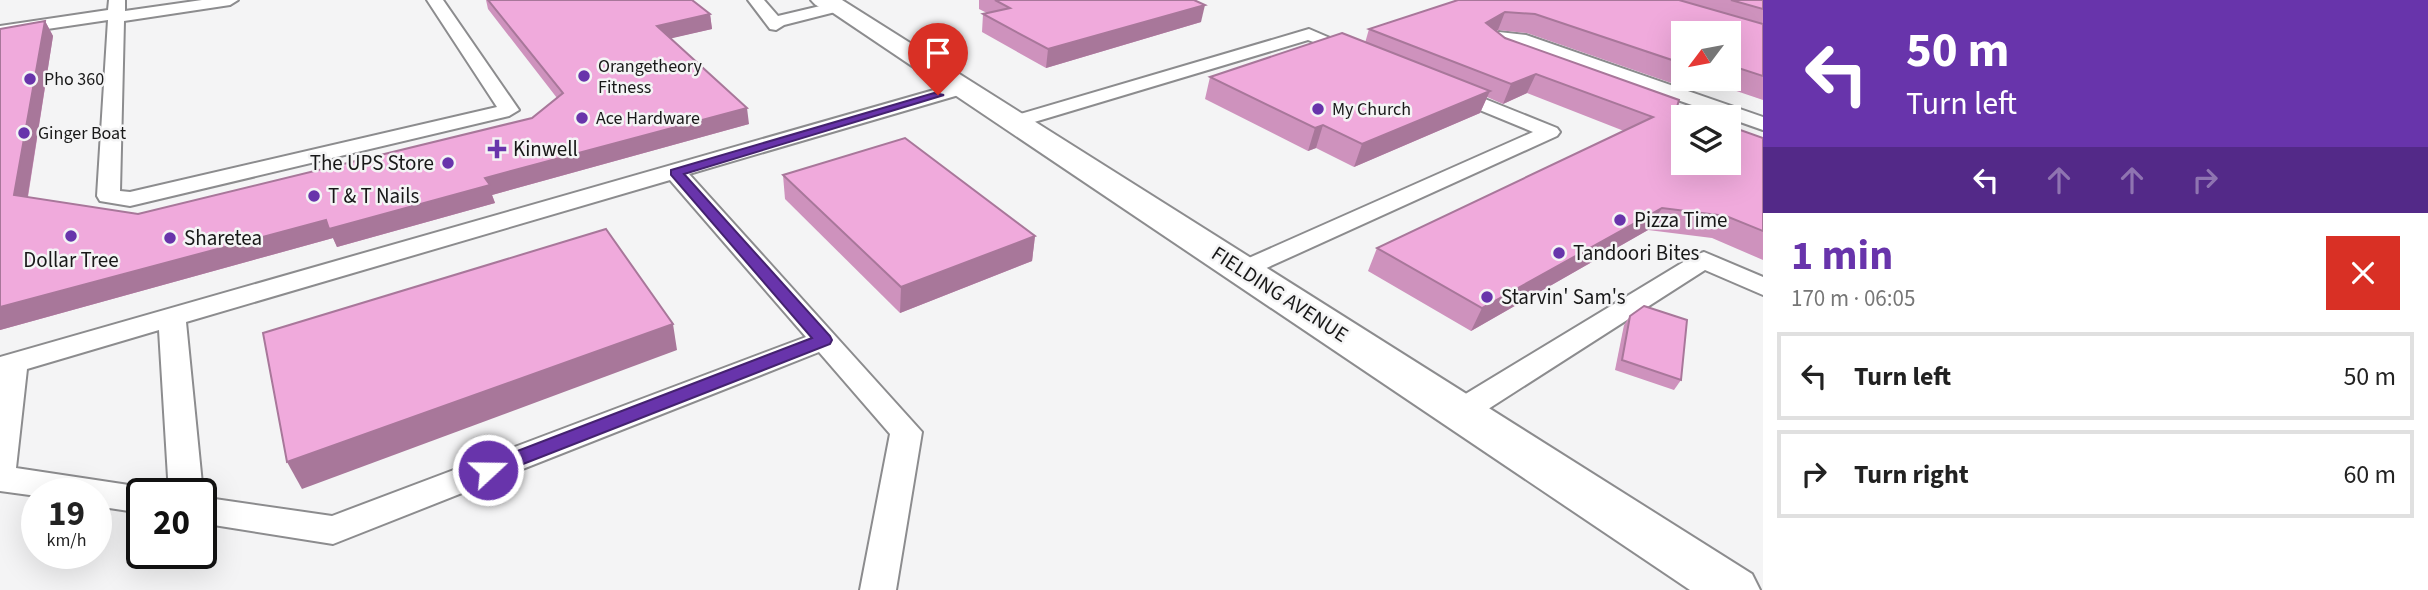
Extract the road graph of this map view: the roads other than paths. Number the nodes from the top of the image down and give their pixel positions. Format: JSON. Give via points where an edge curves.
{"nodes":[{"id":1,"x":230,"y":0,"type":"edge"},
{"id":2,"x":435,"y":0,"type":"edge"},
{"id":3,"x":756,"y":0,"type":"edge"},
{"id":4,"x":829,"y":3,"type":"edge"},
{"id":5,"x":181,"y":4,"type":"edge"},
{"id":6,"x":117,"y":8,"type":"edge"},
{"id":7,"x":0,"y":31,"type":"edge"},
{"id":8,"x":1373,"y":60,"type":"edge"},
{"id":9,"x":1436,"y":86,"type":"edge"},
{"id":10,"x":962,"y":88,"type":"junction"},
{"id":11,"x":1686,"y":105,"type":"edge"},
{"id":12,"x":1671,"y":112,"type":"edge"},
{"id":13,"x":1014,"y":122,"type":"junction"},
{"id":14,"x":675,"y":172,"type":"junction"},
{"id":15,"x":1242,"y":270,"type":"junction"},
{"id":16,"x":1763,"y":287,"type":"edge"},
{"id":17,"x":172,"y":318,"type":"junction"},
{"id":18,"x":824,"y":340,"type":"junction"},
{"id":19,"x":6,"y":365,"type":"edge"},
{"id":20,"x":1460,"y":412,"type":"junction"},
{"id":21,"x":0,"y":468,"type":"edge"},
{"id":22,"x":0,"y":478,"type":"edge"},
{"id":23,"x":185,"y":478,"type":"edge"},
{"id":24,"x":126,"y":498,"type":"edge"},
{"id":25,"x":217,"y":512,"type":"edge"},
{"id":26,"x":878,"y":590,"type":"edge"},
{"id":27,"x":1733,"y":590,"type":"edge"}],
"edges":[{"from":1,"to":5,"type":"lane"},
{"from":2,"to":6,"type":"lane","via":[[509,110],[130,199],[108,196]]},
{"from":3,"to":4,"type":"lane","via":[[775,23]]},
{"from":4,"to":10,"type":"street","name":"FIELDING AVENUE"},
{"from":5,"to":6,"type":"lane","via":[[136,16]]},
{"from":6,"to":7,"type":"lane"},
{"from":8,"to":13,"type":"lane","via":[[1309,34]]},
{"from":9,"to":15,"type":"lane","via":[[1550,132]]},
{"from":10,"to":13,"type":"street","name":"FIELDING AVENUE"},
{"from":10,"to":14,"type":"lane"},
{"from":11,"to":12,"type":"lane","via":[[1520,39],[1490,41]]},
{"from":13,"to":15,"type":"street","name":"FIELDING AVENUE"},
{"from":14,"to":17,"type":"lane"},
{"from":14,"to":18,"type":"lane"},
{"from":15,"to":20,"type":"street","name":"FIELDING AVENUE"},
{"from":16,"to":20,"type":"lane","via":[[1704,260]]},
{"from":17,"to":19,"type":"lane"},
{"from":17,"to":23,"type":"lane"},
{"from":18,"to":25,"type":"lane","via":[[333,530]]},
{"from":18,"to":26,"type":"lane","via":[[906,432]]},
{"from":19,"to":21,"type":"lane"},
{"from":20,"to":27,"type":"street","name":"FIELDING AVENUE"},
{"from":22,"to":24,"type":"lane"}]}
